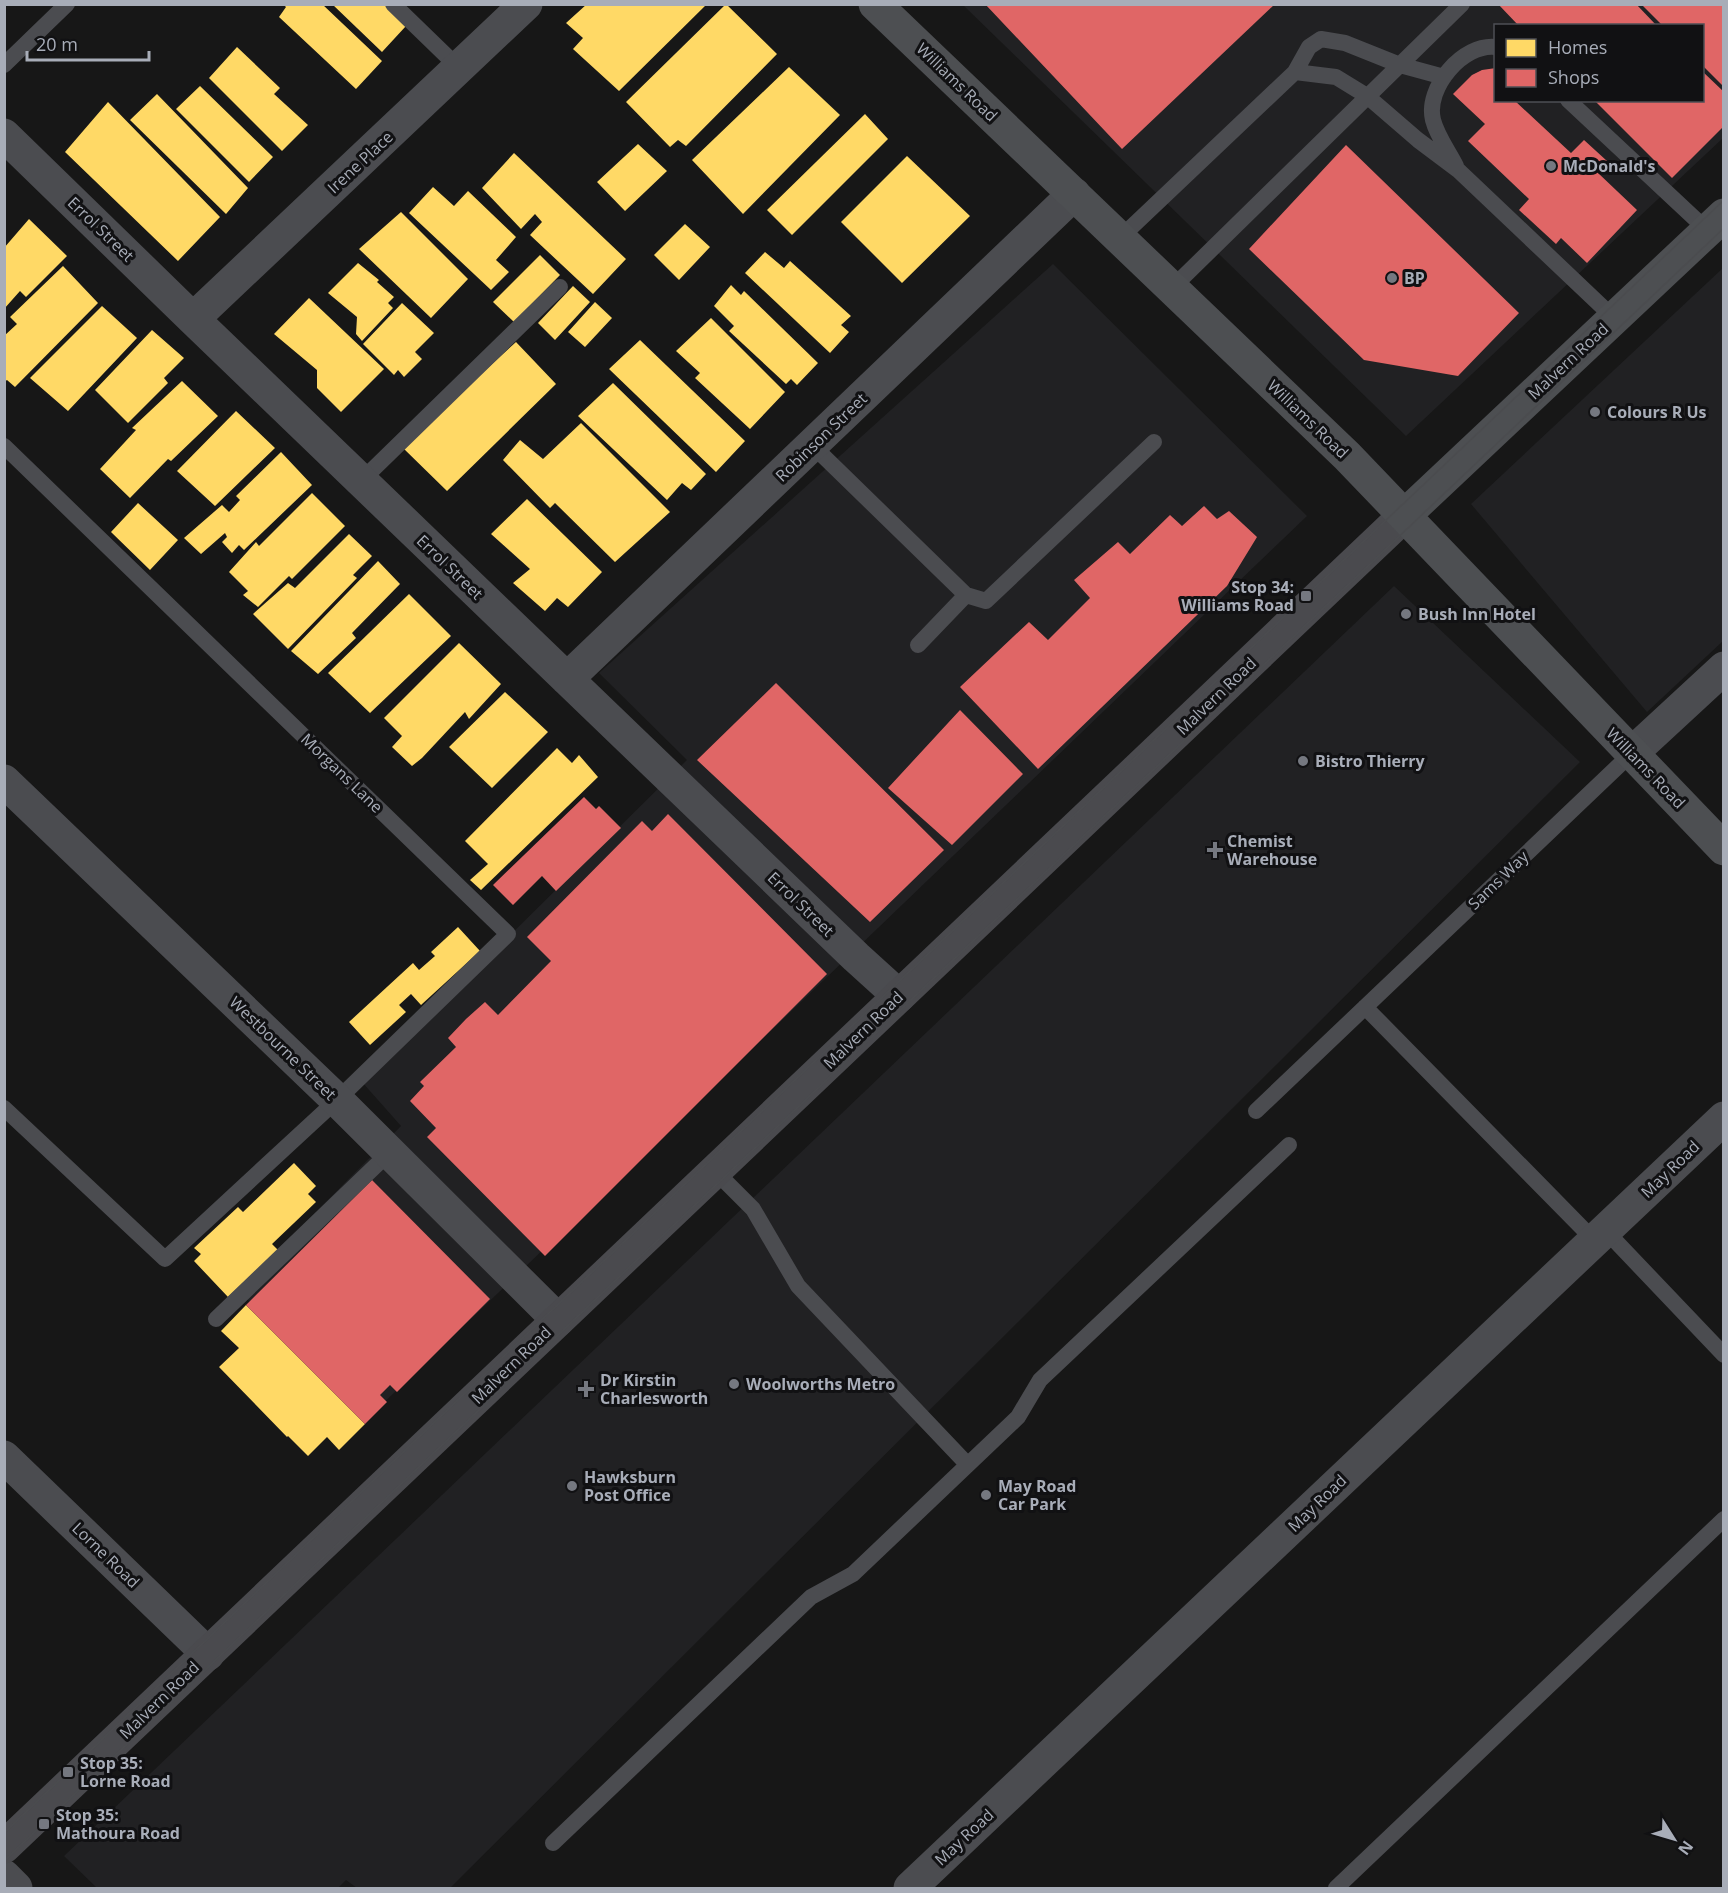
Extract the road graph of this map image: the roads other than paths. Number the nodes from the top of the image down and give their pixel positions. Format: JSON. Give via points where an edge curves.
{"nodes":[{"id":1,"x":67,"y":4,"type":"edge"},
{"id":2,"x":393,"y":4,"type":"edge"},
{"id":3,"x":526,"y":4,"type":"edge"},
{"id":4,"x":875,"y":4,"type":"edge"},
{"id":5,"x":1462,"y":4,"type":"edge"},
{"id":6,"x":1494,"y":47,"type":"edge"},
{"id":7,"x":4,"y":65,"type":"edge"},
{"id":8,"x":1400,"y":65,"type":"junction"},
{"id":9,"x":459,"y":68,"type":"junction"},
{"id":10,"x":1295,"y":72,"type":"junction"},
{"id":11,"x":1444,"y":77,"type":"junction"},
{"id":12,"x":1367,"y":96,"type":"junction"},
{"id":13,"x":1570,"y":102,"type":"edge"},
{"id":14,"x":4,"y":135,"type":"edge"},
{"id":15,"x":1458,"y":170,"type":"junction"},
{"id":16,"x":1074,"y":194,"type":"junction"},
{"id":17,"x":1715,"y":223,"type":"edge"},
{"id":18,"x":1120,"y":238,"type":"junction"},
{"id":19,"x":560,"y":287,"type":"dead end"},
{"id":20,"x":1172,"y":288,"type":"junction"},
{"id":21,"x":1614,"y":318,"type":"junction"},
{"id":22,"x":193,"y":319,"type":"junction"},
{"id":23,"x":1154,"y":442,"type":"dead end"},
{"id":24,"x":812,"y":445,"type":"junction"},
{"id":25,"x":4,"y":446,"type":"edge"},
{"id":26,"x":361,"y":481,"type":"junction"},
{"id":27,"x":1405,"y":515,"type":"junction"},
{"id":28,"x":966,"y":595,"type":"junction"},
{"id":29,"x":918,"y":645,"type":"dead end"},
{"id":30,"x":1724,"y":668,"type":"edge"},
{"id":31,"x":567,"y":679,"type":"junction"},
{"id":32,"x":1632,"y":753,"type":"junction"},
{"id":33,"x":4,"y":781,"type":"edge"},
{"id":34,"x":1724,"y":849,"type":"edge"},
{"id":35,"x":899,"y":996,"type":"junction"},
{"id":36,"x":1365,"y":1007,"type":"junction"},
{"id":37,"x":337,"y":1100,"type":"junction"},
{"id":38,"x":4,"y":1108,"type":"edge"},
{"id":39,"x":1256,"y":1111,"type":"dead end"},
{"id":40,"x":1724,"y":1118,"type":"edge"},
{"id":41,"x":1289,"y":1145,"type":"dead end"},
{"id":42,"x":390,"y":1152,"type":"junction"},
{"id":43,"x":715,"y":1171,"type":"junction"},
{"id":44,"x":1599,"y":1235,"type":"junction"},
{"id":45,"x":216,"y":1318,"type":"dead end"},
{"id":46,"x":558,"y":1320,"type":"junction"},
{"id":47,"x":1724,"y":1355,"type":"edge"},
{"id":48,"x":4,"y":1457,"type":"edge"},
{"id":49,"x":967,"y":1464,"type":"junction"},
{"id":50,"x":1724,"y":1519,"type":"edge"},
{"id":51,"x":208,"y":1654,"type":"junction"},
{"id":52,"x":553,"y":1843,"type":"dead end"},
{"id":53,"x":4,"y":1847,"type":"edge"},
{"id":54,"x":4,"y":1876,"type":"edge"},
{"id":55,"x":16,"y":1888,"type":"edge"},
{"id":56,"x":910,"y":1888,"type":"edge"},
{"id":57,"x":1336,"y":1888,"type":"edge"}],
"edges":[{"from":1,"to":7,"type":"lane"},
{"from":2,"to":9,"type":"lane"},
{"from":3,"to":9,"type":"street","name":"Irene Place"},
{"from":4,"to":16,"type":"main road","name":"Williams Road"},
{"from":5,"to":8,"type":"lane"},
{"from":6,"to":11,"type":"lane","via":[[1468,54]]},
{"from":8,"to":10,"type":"lane","via":[[1345,43],[1321,39],[1309,47]]},
{"from":8,"to":11,"type":"lane"},
{"from":8,"to":12,"type":"lane"},
{"from":9,"to":22,"type":"street","name":"Irene Place"},
{"from":10,"to":12,"type":"lane","via":[[1336,77]]},
{"from":10,"to":18,"type":"lane"},
{"from":11,"to":15,"type":"lane","via":[[1434,101],[1433,119]]},
{"from":12,"to":15,"type":"lane"},
{"from":12,"to":20,"type":"lane"},
{"from":13,"to":17,"type":"lane"},
{"from":14,"to":22,"type":"street","name":"Errol Street"},
{"from":15,"to":21,"type":"lane"},
{"from":16,"to":18,"type":"main road","name":"Williams Road"},
{"from":16,"to":24,"type":"street","name":"Robinson Street"},
{"from":17,"to":21,"type":"main road","name":"Malvern Road"},
{"from":18,"to":20,"type":"main road","name":"Williams Road"},
{"from":19,"to":26,"type":"lane"},
{"from":20,"to":27,"type":"main road","name":"Williams Road"},
{"from":21,"to":27,"type":"main road","name":"Malvern Road"},
{"from":22,"to":26,"type":"street","name":"Errol Street"},
{"from":23,"to":28,"type":"lane","via":[[986,602]]},
{"from":24,"to":28,"type":"lane"},
{"from":24,"to":31,"type":"street","name":"Robinson Street"},
{"from":25,"to":37,"type":"lane","name":"Morgans Lane","via":[[508,934]]},
{"from":26,"to":31,"type":"street","name":"Errol Street"},
{"from":27,"to":32,"type":"main road","name":"Williams Road"},
{"from":27,"to":35,"type":"main road","name":"Malvern Road"},
{"from":28,"to":29,"type":"lane"},
{"from":30,"to":32,"type":"street"},
{"from":31,"to":35,"type":"street","name":"Errol Street"},
{"from":32,"to":34,"type":"main road","name":"Williams Road"},
{"from":32,"to":36,"type":"lane","name":"Sams Way"},
{"from":33,"to":37,"type":"street","name":"Westbourne Street"},
{"from":35,"to":43,"type":"main road","name":"Malvern Road"},
{"from":36,"to":39,"type":"lane","name":"Sams Way"},
{"from":36,"to":44,"type":"lane"},
{"from":37,"to":38,"type":"lane","via":[[165,1259]]},
{"from":37,"to":42,"type":"street","name":"Westbourne Street"},
{"from":40,"to":44,"type":"street","name":"May Road"},
{"from":41,"to":49,"type":"lane","via":[[1040,1380],[1018,1417]]},
{"from":42,"to":45,"type":"lane"},
{"from":42,"to":46,"type":"street","name":"Westbourne Street"},
{"from":43,"to":46,"type":"main road","name":"Malvern Road"},
{"from":43,"to":49,"type":"lane","via":[[753,1209],[798,1286]]},
{"from":44,"to":47,"type":"lane"},
{"from":44,"to":56,"type":"street","name":"May Road"},
{"from":46,"to":51,"type":"main road","name":"Malvern Road"},
{"from":48,"to":51,"type":"street","name":"Lorne Road"},
{"from":49,"to":52,"type":"lane","via":[[853,1574],[811,1597]]},
{"from":50,"to":57,"type":"lane"},
{"from":51,"to":53,"type":"main road","name":"Malvern Road"},
{"from":54,"to":55,"type":"street"}]}
